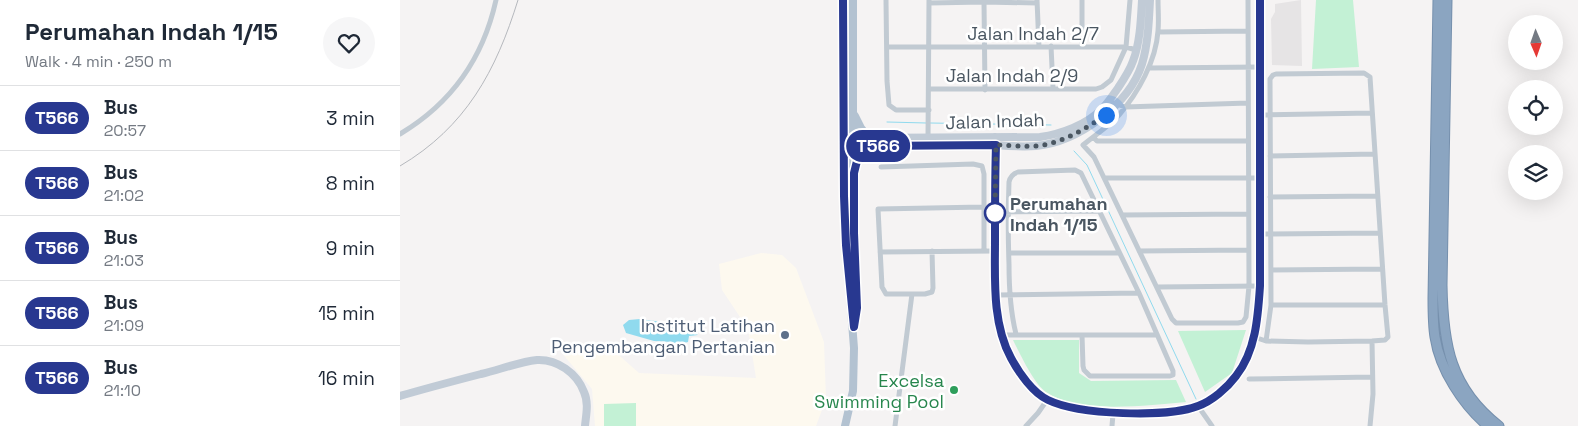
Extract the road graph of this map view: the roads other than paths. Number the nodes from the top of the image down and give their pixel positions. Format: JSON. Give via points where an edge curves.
{"nodes":[{"id":1,"x":496,"y":0,"type":"edge"},
{"id":2,"x":843,"y":0,"type":"edge"},
{"id":3,"x":853,"y":0,"type":"edge"},
{"id":4,"x":886,"y":0,"type":"edge"},
{"id":5,"x":1082,"y":0,"type":"edge"},
{"id":6,"x":1130,"y":0,"type":"edge"},
{"id":7,"x":1142,"y":0,"type":"edge"},
{"id":8,"x":1150,"y":0,"type":"edge"},
{"id":9,"x":1158,"y":0,"type":"edge"},
{"id":10,"x":1248,"y":0,"type":"edge"},
{"id":11,"x":1260,"y":0,"type":"edge"},
{"id":12,"x":1438,"y":0,"type":"edge"},
{"id":13,"x":1447,"y":0,"type":"edge"},
{"id":14,"x":1037,"y":1,"type":"edge"},
{"id":15,"x":929,"y":2,"type":"edge"},
{"id":16,"x":984,"y":2,"type":"junction"},
{"id":17,"x":1247,"y":31,"type":"junction"},
{"id":18,"x":1158,"y":32,"type":"junction"},
{"id":19,"x":1051,"y":46,"type":"junction"},
{"id":20,"x":1082,"y":46,"type":"junction"},
{"id":21,"x":985,"y":47,"type":"junction"},
{"id":22,"x":1038,"y":47,"type":"junction"},
{"id":23,"x":1126,"y":47,"type":"junction"},
{"id":24,"x":887,"y":48,"type":"junction"},
{"id":25,"x":929,"y":48,"type":"junction"},
{"id":26,"x":1136,"y":50,"type":"junction"},
{"id":27,"x":1261,"y":67,"type":"junction"},
{"id":28,"x":1149,"y":68,"type":"junction"},
{"id":29,"x":1248,"y":68,"type":"junction"},
{"id":30,"x":1053,"y":88,"type":"junction"},
{"id":31,"x":930,"y":89,"type":"junction"},
{"id":32,"x":986,"y":90,"type":"junction"},
{"id":33,"x":1109,"y":100,"type":"junction"},
{"id":34,"x":1248,"y":103,"type":"junction"},
{"id":35,"x":1121,"y":106,"type":"junction"},
{"id":36,"x":852,"y":107,"type":"junction"},
{"id":37,"x":929,"y":110,"type":"junction"},
{"id":38,"x":1372,"y":113,"type":"junction"},
{"id":39,"x":1260,"y":115,"type":"junction"},
{"id":40,"x":1270,"y":115,"type":"junction"},
{"id":41,"x":844,"y":118,"type":"junction"},
{"id":42,"x":400,"y":134,"type":"edge"},
{"id":43,"x":1094,"y":138,"type":"junction"},
{"id":44,"x":1248,"y":140,"type":"junction"},
{"id":45,"x":928,"y":141,"type":"junction"},
{"id":46,"x":995,"y":141,"type":"junction"},
{"id":47,"x":852,"y":142,"type":"junction"},
{"id":48,"x":869,"y":142,"type":"junction"},
{"id":49,"x":1375,"y":154,"type":"junction"},
{"id":50,"x":1270,"y":156,"type":"junction"},
{"id":51,"x":881,"y":167,"type":"dead end"},
{"id":52,"x":844,"y":171,"type":"junction"},
{"id":53,"x":854,"y":173,"type":"junction"},
{"id":54,"x":1105,"y":178,"type":"junction"},
{"id":55,"x":1247,"y":178,"type":"junction"},
{"id":56,"x":1260,"y":178,"type":"junction"},
{"id":57,"x":1378,"y":196,"type":"junction"},
{"id":58,"x":1270,"y":197,"type":"junction"},
{"id":59,"x":984,"y":208,"type":"junction"},
{"id":60,"x":1100,"y":211,"type":"junction"},
{"id":61,"x":995,"y":212,"type":"junction"},
{"id":62,"x":1008,"y":213,"type":"junction"},
{"id":63,"x":1247,"y":214,"type":"junction"},
{"id":64,"x":1122,"y":215,"type":"junction"},
{"id":65,"x":1380,"y":232,"type":"junction"},
{"id":66,"x":1260,"y":234,"type":"junction"},
{"id":67,"x":1270,"y":234,"type":"junction"},
{"id":68,"x":1248,"y":250,"type":"junction"},
{"id":69,"x":932,"y":251,"type":"junction"},
{"id":70,"x":984,"y":251,"type":"junction"},
{"id":71,"x":995,"y":251,"type":"junction"},
{"id":72,"x":1139,"y":251,"type":"junction"},
{"id":73,"x":880,"y":252,"type":"junction"},
{"id":74,"x":1009,"y":253,"type":"junction"},
{"id":75,"x":1118,"y":253,"type":"junction"},
{"id":76,"x":1382,"y":269,"type":"junction"},
{"id":77,"x":1272,"y":270,"type":"junction"},
{"id":78,"x":1249,"y":286,"type":"junction"},
{"id":79,"x":1260,"y":286,"type":"junction"},
{"id":80,"x":1158,"y":287,"type":"junction"},
{"id":81,"x":1139,"y":293,"type":"junction"},
{"id":82,"x":912,"y":294,"type":"junction"},
{"id":83,"x":996,"y":295,"type":"junction"},
{"id":84,"x":1009,"y":295,"type":"junction"},
{"id":85,"x":1271,"y":305,"type":"junction"},
{"id":86,"x":1385,"y":305,"type":"junction"},
{"id":87,"x":854,"y":327,"type":"junction"},
{"id":88,"x":1016,"y":334,"type":"junction"},
{"id":89,"x":1082,"y":334,"type":"junction"},
{"id":90,"x":1001,"y":335,"type":"junction"},
{"id":91,"x":1157,"y":335,"type":"junction"},
{"id":92,"x":1254,"y":337,"type":"junction"},
{"id":93,"x":1266,"y":341,"type":"junction"},
{"id":94,"x":1372,"y":341,"type":"junction"},
{"id":95,"x":1372,"y":377,"type":"junction"},
{"id":96,"x":1250,"y":379,"type":"dead end"},
{"id":97,"x":400,"y":396,"type":"edge"},
{"id":98,"x":1047,"y":400,"type":"junction"},
{"id":99,"x":1198,"y":406,"type":"junction"},
{"id":100,"x":1113,"y":414,"type":"junction"},
{"id":101,"x":585,"y":426,"type":"edge"},
{"id":102,"x":845,"y":426,"type":"edge"},
{"id":103,"x":895,"y":426,"type":"edge"},
{"id":104,"x":1026,"y":426,"type":"edge"},
{"id":105,"x":1112,"y":426,"type":"edge"},
{"id":106,"x":1212,"y":426,"type":"edge"},
{"id":107,"x":1370,"y":426,"type":"edge"},
{"id":108,"x":1488,"y":426,"type":"edge"},
{"id":109,"x":1500,"y":426,"type":"edge"}],
"edges":[{"from":1,"to":42,"type":"street","via":[[476,57],[452,92],[413,127]]},
{"from":2,"to":41,"type":"main road"},
{"from":3,"to":36,"type":"main road"},
{"from":4,"to":24,"type":"street"},
{"from":5,"to":20,"type":"street"},
{"from":6,"to":23,"type":"street"},
{"from":7,"to":26,"type":"street","name":"Jalan Indah"},
{"from":8,"to":35,"type":"street","name":"Jalan Indah","via":[[1142,65]]},
{"from":9,"to":18,"type":"street"},
{"from":10,"to":17,"type":"street"},
{"from":11,"to":27,"type":"street"},
{"from":12,"to":108,"type":"highway","via":[[1435,338],[1453,384]]},
{"from":13,"to":109,"type":"highway","via":[[1442,285],[1445,340],[1458,378],[1470,397],[1488,418]]},
{"from":14,"to":16,"type":"street"},
{"from":14,"to":22,"type":"street"},
{"from":15,"to":16,"type":"street"},
{"from":15,"to":25,"type":"street"},
{"from":16,"to":21,"type":"street"},
{"from":17,"to":18,"type":"street"},
{"from":17,"to":29,"type":"street"},
{"from":18,"to":28,"type":"street"},
{"from":19,"to":20,"type":"street","name":"Jalan Indah 2/7"},
{"from":19,"to":22,"type":"street","name":"Jalan Indah 2/7"},
{"from":19,"to":30,"type":"street"},
{"from":20,"to":23,"type":"street","name":"Jalan Indah 2/7"},
{"from":21,"to":22,"type":"street","name":"Jalan Indah 2/7"},
{"from":21,"to":25,"type":"street","name":"Jalan Indah 2/7"},
{"from":21,"to":32,"type":"street"},
{"from":23,"to":26,"type":"street","name":"Jalan Indah 2/7"},
{"from":23,"to":30,"type":"street","name":"Jalan Indah 2/9","via":[[1111,80],[1102,87]]},
{"from":24,"to":25,"type":"street","name":"Jalan Indah 2/7"},
{"from":24,"to":37,"type":"street","via":[[889,105],[896,110]]},
{"from":25,"to":31,"type":"street"},
{"from":26,"to":33,"type":"street","name":"Jalan Indah","via":[[1124,79]]},
{"from":27,"to":29,"type":"street"},
{"from":27,"to":39,"type":"street"},
{"from":28,"to":29,"type":"street"},
{"from":28,"to":35,"type":"street"},
{"from":29,"to":34,"type":"street"},
{"from":30,"to":32,"type":"street","name":"Jalan Indah 2/9"},
{"from":31,"to":32,"type":"street","name":"Jalan Indah 2/9"},
{"from":31,"to":37,"type":"street"},
{"from":33,"to":35,"type":"street"},
{"from":33,"to":46,"type":"street","name":"Jalan Indah","via":[[1094,116],[1050,135]]},
{"from":34,"to":35,"type":"street"},
{"from":34,"to":44,"type":"street"},
{"from":35,"to":43,"type":"street","via":[[1118,116]]},
{"from":35,"to":46,"type":"street","name":"Jalan Indah","via":[[1090,126],[1055,141],[1036,146]]},
{"from":36,"to":47,"type":"main road"},
{"from":36,"to":48,"type":"main road"},
{"from":37,"to":45,"type":"street"},
{"from":38,"to":40,"type":"street"},
{"from":38,"to":40,"type":"street","via":[[1370,77],[1364,73],[1273,75],[1270,79]]},
{"from":38,"to":49,"type":"street"},
{"from":39,"to":40,"type":"street"},
{"from":39,"to":56,"type":"street"},
{"from":40,"to":50,"type":"street"},
{"from":41,"to":47,"type":"main road","via":[[847,138]]},
{"from":41,"to":52,"type":"main road"},
{"from":43,"to":44,"type":"street","via":[[1097,141]]},
{"from":43,"to":54,"type":"street","via":[[1083,146],[1094,157]]},
{"from":44,"to":55,"type":"street"},
{"from":45,"to":46,"type":"street","name":"Jalan Indah"},
{"from":45,"to":48,"type":"street","name":"Jalan Indah"},
{"from":46,"to":61,"type":"street"},
{"from":47,"to":48,"type":"street","name":"Jalan Indah"},
{"from":47,"to":52,"type":"main road"},
{"from":47,"to":53,"type":"main road"},
{"from":48,"to":53,"type":"main road","via":[[859,153]]},
{"from":49,"to":50,"type":"street"},
{"from":49,"to":57,"type":"street"},
{"from":50,"to":58,"type":"street"},
{"from":51,"to":59,"type":"street","via":[[978,164],[984,174]]},
{"from":52,"to":87,"type":"main road","via":[[846,245]]},
{"from":53,"to":87,"type":"main road","via":[[857,308]]},
{"from":54,"to":55,"type":"street"},
{"from":54,"to":64,"type":"street"},
{"from":55,"to":56,"type":"street"},
{"from":55,"to":63,"type":"street"},
{"from":56,"to":66,"type":"street"},
{"from":57,"to":58,"type":"street"},
{"from":57,"to":65,"type":"street"},
{"from":58,"to":67,"type":"street"},
{"from":59,"to":70,"type":"street"},
{"from":59,"to":73,"type":"street","via":[[880,208],[877,211]]},
{"from":60,"to":62,"type":"street"},
{"from":60,"to":62,"type":"street","via":[[1076,170],[1013,173],[1009,182]]},
{"from":60,"to":75,"type":"street"},
{"from":61,"to":62,"type":"street"},
{"from":61,"to":71,"type":"street"},
{"from":62,"to":74,"type":"street"},
{"from":63,"to":64,"type":"street"},
{"from":63,"to":68,"type":"street"},
{"from":64,"to":72,"type":"street"},
{"from":65,"to":67,"type":"street"},
{"from":65,"to":76,"type":"street"},
{"from":66,"to":67,"type":"street"},
{"from":66,"to":79,"type":"street"},
{"from":67,"to":77,"type":"street"},
{"from":68,"to":72,"type":"street"},
{"from":68,"to":78,"type":"street"},
{"from":69,"to":70,"type":"street"},
{"from":69,"to":73,"type":"street"},
{"from":69,"to":82,"type":"street","via":[[933,290],[926,294]]},
{"from":70,"to":71,"type":"street"},
{"from":71,"to":83,"type":"street"},
{"from":72,"to":80,"type":"street"},
{"from":73,"to":82,"type":"street","via":[[882,290],[889,295]]},
{"from":74,"to":75,"type":"street"},
{"from":74,"to":84,"type":"street"},
{"from":75,"to":81,"type":"street"},
{"from":76,"to":77,"type":"street"},
{"from":76,"to":86,"type":"street"},
{"from":77,"to":85,"type":"street"},
{"from":78,"to":79,"type":"street"},
{"from":78,"to":80,"type":"street"},
{"from":78,"to":80,"type":"street","via":[[1246,317],[1238,324],[1174,322]]},
{"from":79,"to":92,"type":"street"},
{"from":81,"to":84,"type":"street"},
{"from":81,"to":91,"type":"street"},
{"from":82,"to":103,"type":"street"},
{"from":83,"to":84,"type":"street"},
{"from":83,"to":90,"type":"street"},
{"from":84,"to":88,"type":"street"},
{"from":85,"to":86,"type":"street"},
{"from":85,"to":93,"type":"street"},
{"from":86,"to":94,"type":"street","via":[[1388,337]]},
{"from":87,"to":102,"type":"main road","via":[[853,391]]},
{"from":88,"to":89,"type":"street"},
{"from":88,"to":90,"type":"street"},
{"from":89,"to":91,"type":"street"},
{"from":89,"to":91,"type":"street","via":[[1082,366],[1090,376],[1173,375]]},
{"from":90,"to":98,"type":"street","via":[[1023,377]]},
{"from":92,"to":93,"type":"street"},
{"from":92,"to":99,"type":"street","via":[[1237,375],[1217,395]]},
{"from":93,"to":94,"type":"street"},
{"from":94,"to":95,"type":"street"},
{"from":95,"to":96,"type":"street"},
{"from":95,"to":107,"type":"street"},
{"from":97,"to":101,"type":"street","via":[[517,364],[545,360],[572,373],[584,392]]},
{"from":98,"to":100,"type":"street"},
{"from":98,"to":104,"type":"street"},
{"from":99,"to":100,"type":"street","via":[[1168,412]]},
{"from":99,"to":106,"type":"street"},
{"from":100,"to":105,"type":"street"}]}
